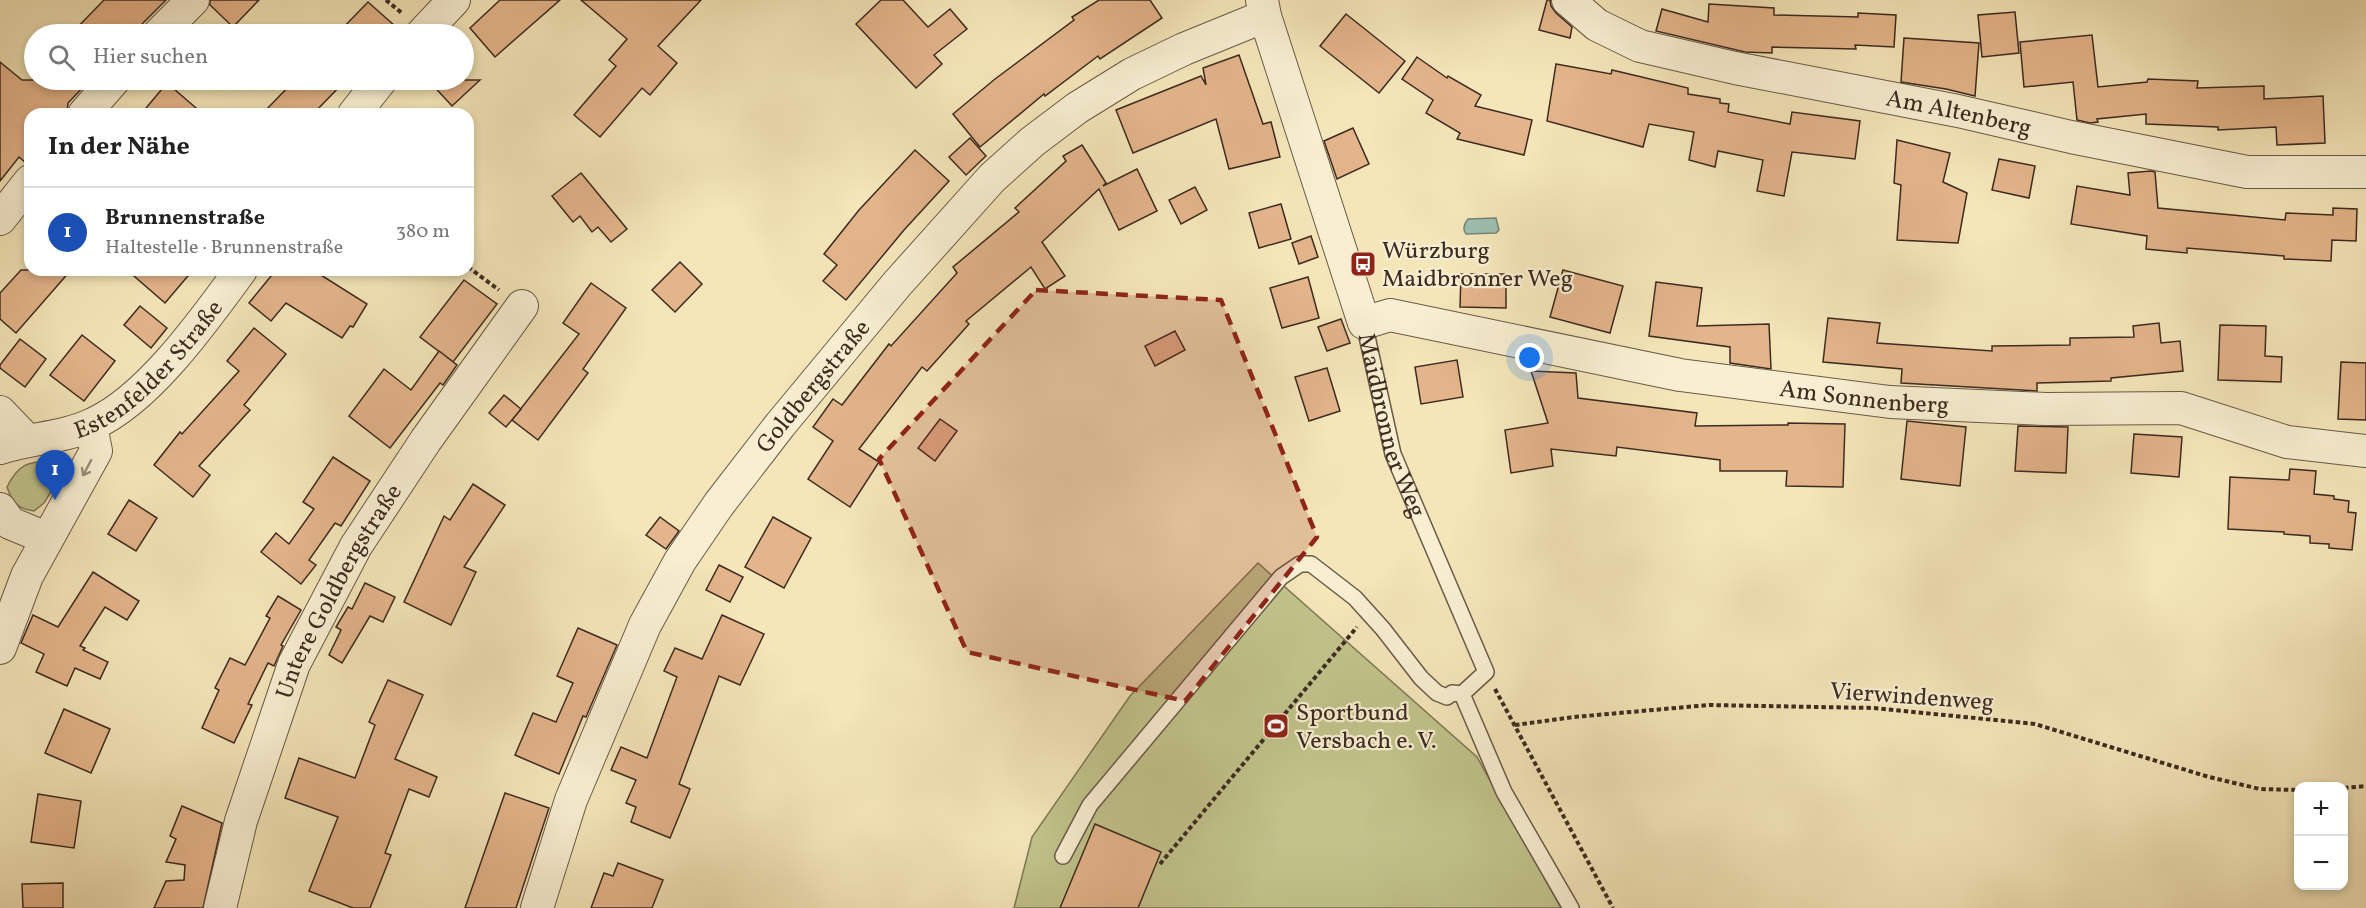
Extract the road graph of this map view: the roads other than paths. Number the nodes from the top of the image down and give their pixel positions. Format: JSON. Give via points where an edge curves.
{"nodes":[{"id":1,"x":193,"y":0,"type":"edge"},
{"id":2,"x":454,"y":0,"type":"edge"},
{"id":3,"x":1568,"y":0,"type":"edge"},
{"id":4,"x":1267,"y":6,"type":"edge"},
{"id":5,"x":169,"y":24,"type":"edge"},
{"id":6,"x":431,"y":24,"type":"edge"},
{"id":7,"x":105,"y":90,"type":"edge"},
{"id":8,"x":373,"y":90,"type":"edge"},
{"id":9,"x":89,"y":108,"type":"edge"},
{"id":10,"x":359,"y":108,"type":"edge"},
{"id":11,"x":2366,"y":172,"type":"edge"},
{"id":12,"x":24,"y":189,"type":"edge"},
{"id":13,"x":0,"y":219,"type":"edge"},
{"id":14,"x":235,"y":276,"type":"edge"},
{"id":15,"x":522,"y":306,"type":"road end"},
{"id":16,"x":1364,"y":323,"type":"junction"},
{"id":17,"x":0,"y":412,"type":"edge"},
{"id":18,"x":91,"y":426,"type":"junction"},
{"id":19,"x":14,"y":445,"type":"edge"},
{"id":20,"x":2366,"y":451,"type":"edge"},
{"id":21,"x":0,"y":509,"type":"edge"},
{"id":22,"x":46,"y":538,"type":"junction"},
{"id":23,"x":0,"y":648,"type":"edge"},
{"id":24,"x":1462,"y":694,"type":"junction"},
{"id":25,"x":1063,"y":856,"type":"dead end"},
{"id":26,"x":220,"y":908,"type":"edge"},
{"id":27,"x":537,"y":908,"type":"edge"},
{"id":28,"x":1570,"y":908,"type":"edge"}],
"edges":[{"from":1,"to":5,"type":"street"},
{"from":2,"to":6,"type":"street"},
{"from":3,"to":11,"type":"street","name":"Am Altenberg","via":[[1597,25],[1640,46],[1735,68],[2247,172]]},
{"from":4,"to":16,"type":"street","name":"Maidbronner Weg"},
{"from":4,"to":27,"type":"street","name":"Goldbergstraße","via":[[1132,74],[1032,142],[992,178],[897,284],[780,425],[680,561],[645,625],[571,800]]},
{"from":7,"to":9,"type":"street"},
{"from":8,"to":10,"type":"street"},
{"from":12,"to":13,"type":"street"},
{"from":14,"to":18,"type":"street","name":"Estenfelder Straße","via":[[169,362],[129,401]]},
{"from":15,"to":26,"type":"street","name":"Untere Goldbergstraße","via":[[356,546],[294,664],[241,821]]},
{"from":16,"to":20,"type":"street","name":"Am Sonnenberg","via":[[1390,315],[1680,375],[1879,400],[2046,409],[2181,408],[2287,442]]},
{"from":16,"to":24,"type":"lane","name":"Maidbronner Weg","via":[[1393,454],[1486,672]]},
{"from":17,"to":19,"type":"street"},
{"from":18,"to":19,"type":"street","name":"Estenfelder Straße"},
{"from":18,"to":22,"type":"street","one_way":true,"via":[[96,451]]},
{"from":21,"to":22,"type":"street","via":[[10,523]]},
{"from":22,"to":23,"type":"street","via":[[21,590]]},
{"from":24,"to":25,"type":"lane","via":[[1447,697],[1437,693],[1355,598],[1311,564],[1300,564],[1281,577],[1090,805]]},
{"from":24,"to":28,"type":"lane","via":[[1504,792]]}]}
